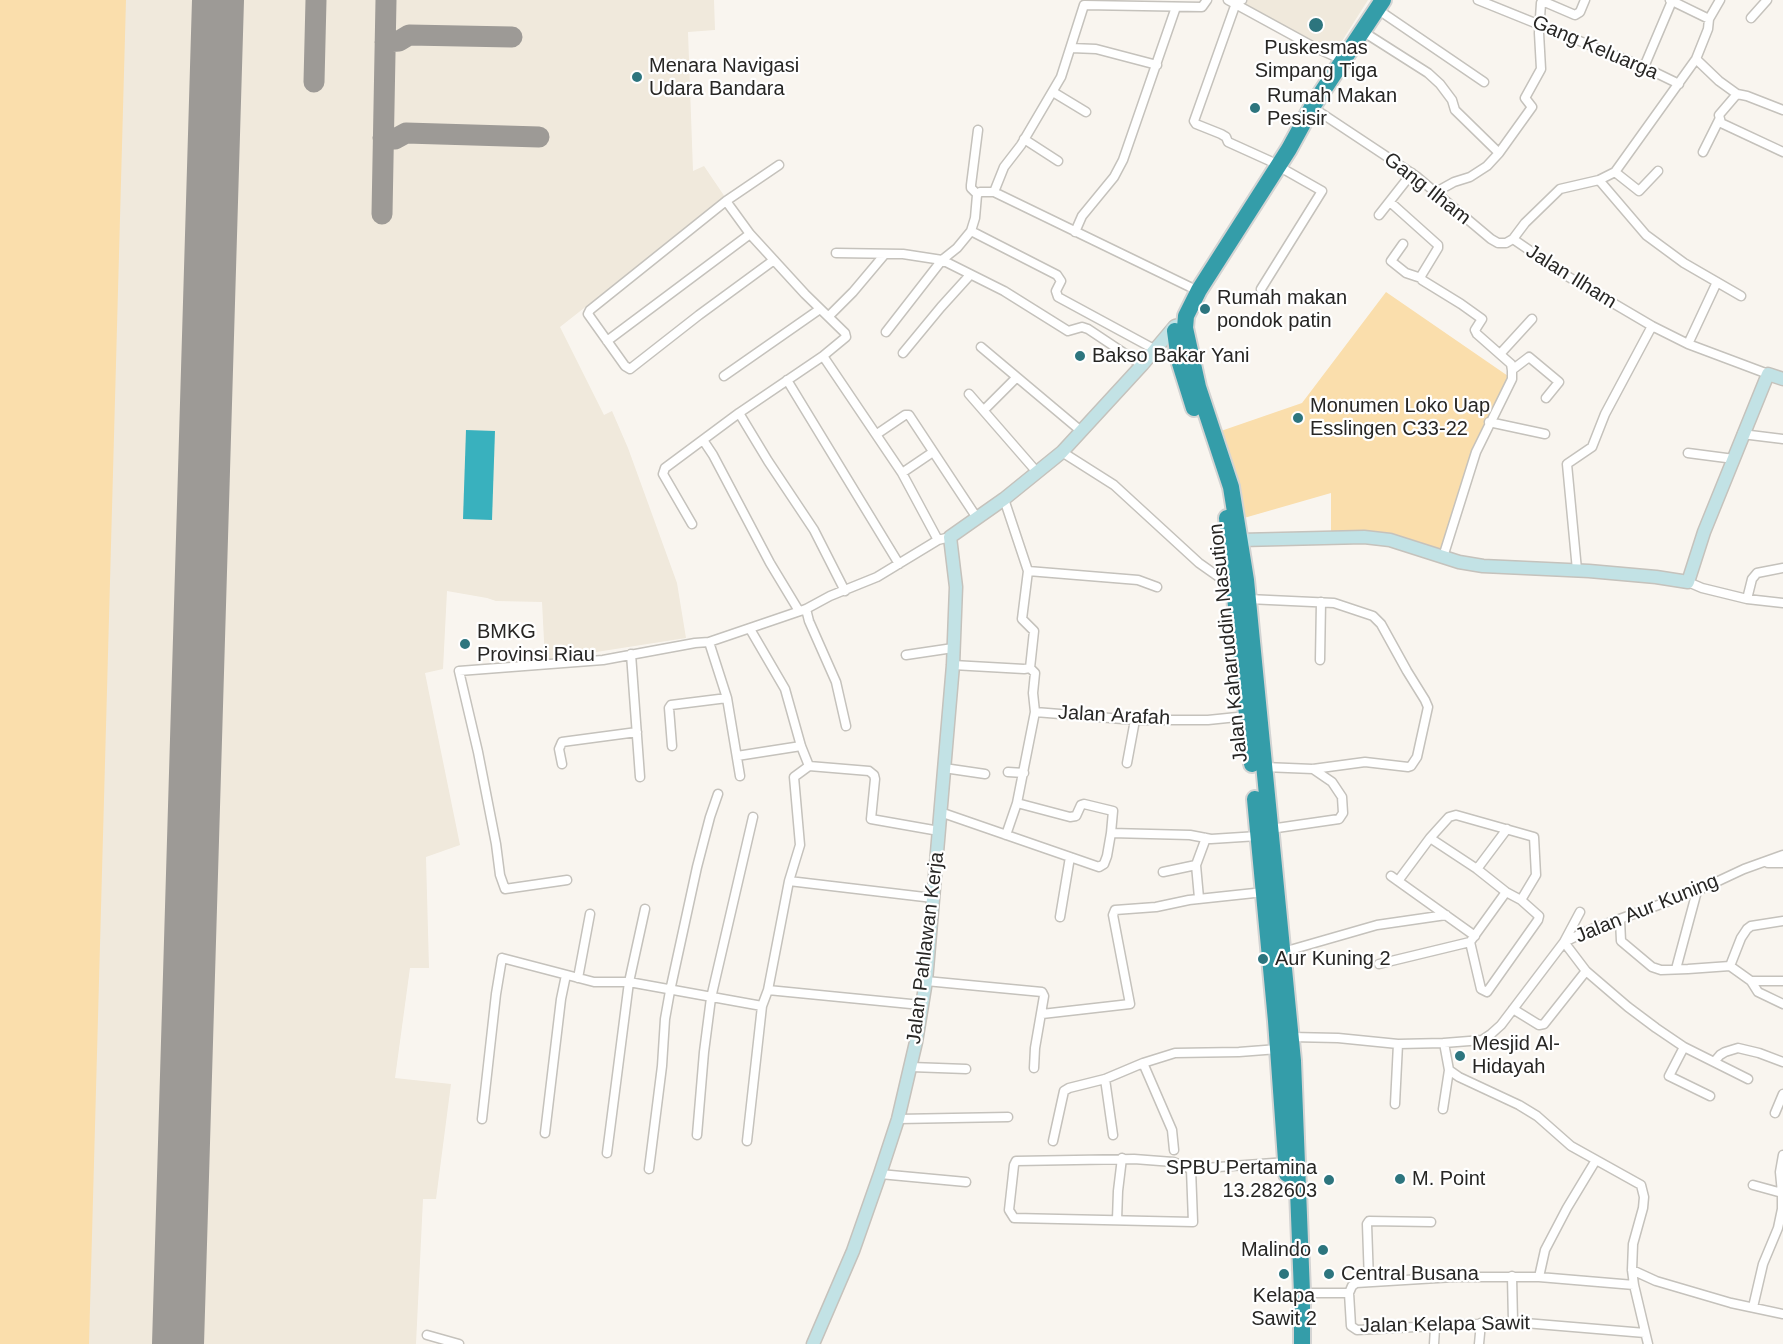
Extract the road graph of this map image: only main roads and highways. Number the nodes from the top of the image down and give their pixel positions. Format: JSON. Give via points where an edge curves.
{"nodes":[{"id":1,"x":1378,"y":3,"type":"edge"},
{"id":2,"x":1340,"y":58,"type":"junction"},
{"id":3,"x":1274,"y":164,"type":"junction"},
{"id":4,"x":1180,"y":325,"type":"junction"},
{"id":5,"x":1245,"y":637,"type":"junction"},
{"id":6,"x":1264,"y":832,"type":"junction"},
{"id":7,"x":1295,"y":1227,"type":"junction"},
{"id":8,"x":1291,"y":1344,"type":"edge"},
{"id":9,"x":1302,"y":1344,"type":"edge"}],
"edges":[{"from":1,"to":2,"type":"highway","name":"Jalan Kaharuddin Nasution"},
{"from":1,"to":2,"type":"highway","name":"Jalan Kaharuddin Nasution"},
{"from":2,"to":3,"type":"highway","name":"Jalan Kaharuddin Nasution"},
{"from":2,"to":3,"type":"highway","name":"Jalan Kaharuddin Nasution"},
{"from":3,"to":4,"type":"highway","name":"Jalan Kaharuddin Nasution"},
{"from":3,"to":4,"type":"highway","name":"Jalan Kaharuddin Nasution","via":[[1179,305]]},
{"from":4,"to":5,"type":"highway","name":"Jalan Kaharuddin Nasution","via":[[1179,360],[1217,472]]},
{"from":4,"to":5,"type":"highway","name":"Jalan Kaharuddin Nasution","via":[[1231,487],[1248,599]]},
{"from":5,"to":6,"type":"highway","name":"Jalan Kaharuddin Nasution","via":[[1263,767]]},
{"from":5,"to":6,"type":"highway","name":"Jalan Kaharuddin Nasution","via":[[1247,716]]},
{"from":6,"to":7,"type":"highway","name":"Jalan Kaharuddin Nasution","via":[[1264,892]]},
{"from":6,"to":7,"type":"highway","name":"Jalan Kaharuddin Nasution","via":[[1283,952],[1291,1037]]},
{"from":7,"to":8,"type":"highway","name":"Jalan Kaharuddin Nasution"},
{"from":7,"to":9,"type":"highway","name":"Jalan Kaharuddin Nasution","via":[[1302,1293]]}]}
